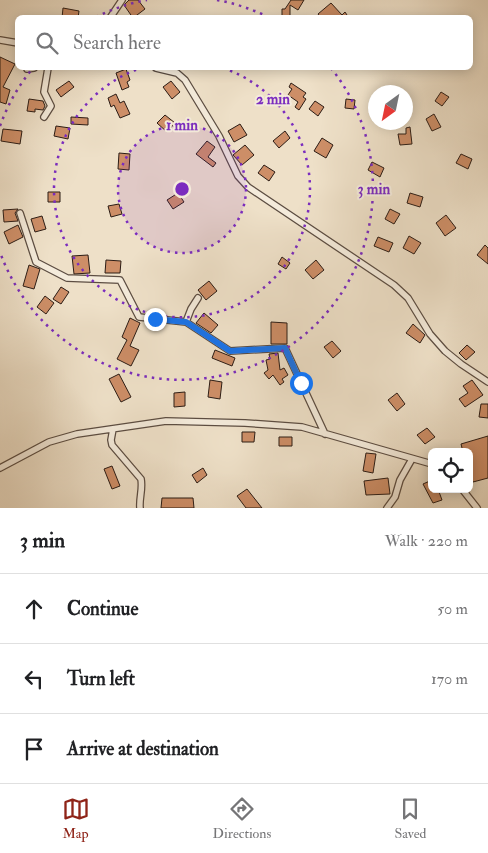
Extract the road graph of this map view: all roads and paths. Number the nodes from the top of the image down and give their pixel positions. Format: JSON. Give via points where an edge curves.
{"nodes":[{"id":1,"x":122,"y":0,"type":"edge"},
{"id":2,"x":112,"y":15,"type":"edge"},
{"id":3,"x":0,"y":40,"type":"edge"},
{"id":4,"x":15,"y":43,"type":"edge"},
{"id":5,"x":48,"y":70,"type":"edge"},
{"id":6,"x":164,"y":70,"type":"edge"},
{"id":7,"x":44,"y":117,"type":"dead end"},
{"id":8,"x":20,"y":213,"type":"dead end"},
{"id":9,"x":198,"y":298,"type":"dead end"},
{"id":10,"x":186,"y":322,"type":"junction"},
{"id":11,"x":488,"y":382,"type":"edge"},
{"id":12,"x":113,"y":429,"type":"junction"},
{"id":13,"x":325,"y":434,"type":"junction"},
{"id":14,"x":412,"y":459,"type":"junction"},
{"id":15,"x":428,"y":463,"type":"edge"},
{"id":16,"x":0,"y":468,"type":"edge"},
{"id":17,"x":465,"y":493,"type":"edge"},
{"id":18,"x":140,"y":508,"type":"edge"},
{"id":19,"x":387,"y":508,"type":"edge"},
{"id":20,"x":477,"y":508,"type":"edge"}],
"edges":[{"from":1,"to":2,"type":"street"},
{"from":3,"to":4,"type":"street"},
{"from":5,"to":7,"type":"street","via":[[44,92],[51,106]]},
{"from":6,"to":11,"type":"street","via":[[177,73],[185,80],[219,136],[238,176],[248,187],[394,285],[408,298],[430,334],[445,351]]},
{"from":8,"to":10,"type":"street","via":[[36,262],[68,278],[120,280],[139,317]]},
{"from":9,"to":10,"type":"street"},
{"from":10,"to":13,"type":"street","via":[[230,351],[285,348]]},
{"from":12,"to":13,"type":"street","via":[[166,421],[302,427]]},
{"from":12,"to":16,"type":"street","via":[[49,442]]},
{"from":12,"to":18,"type":"street","via":[[112,445],[141,479]]},
{"from":13,"to":14,"type":"street"},
{"from":14,"to":15,"type":"street"},
{"from":14,"to":19,"type":"street"},
{"from":17,"to":20,"type":"street"}]}
